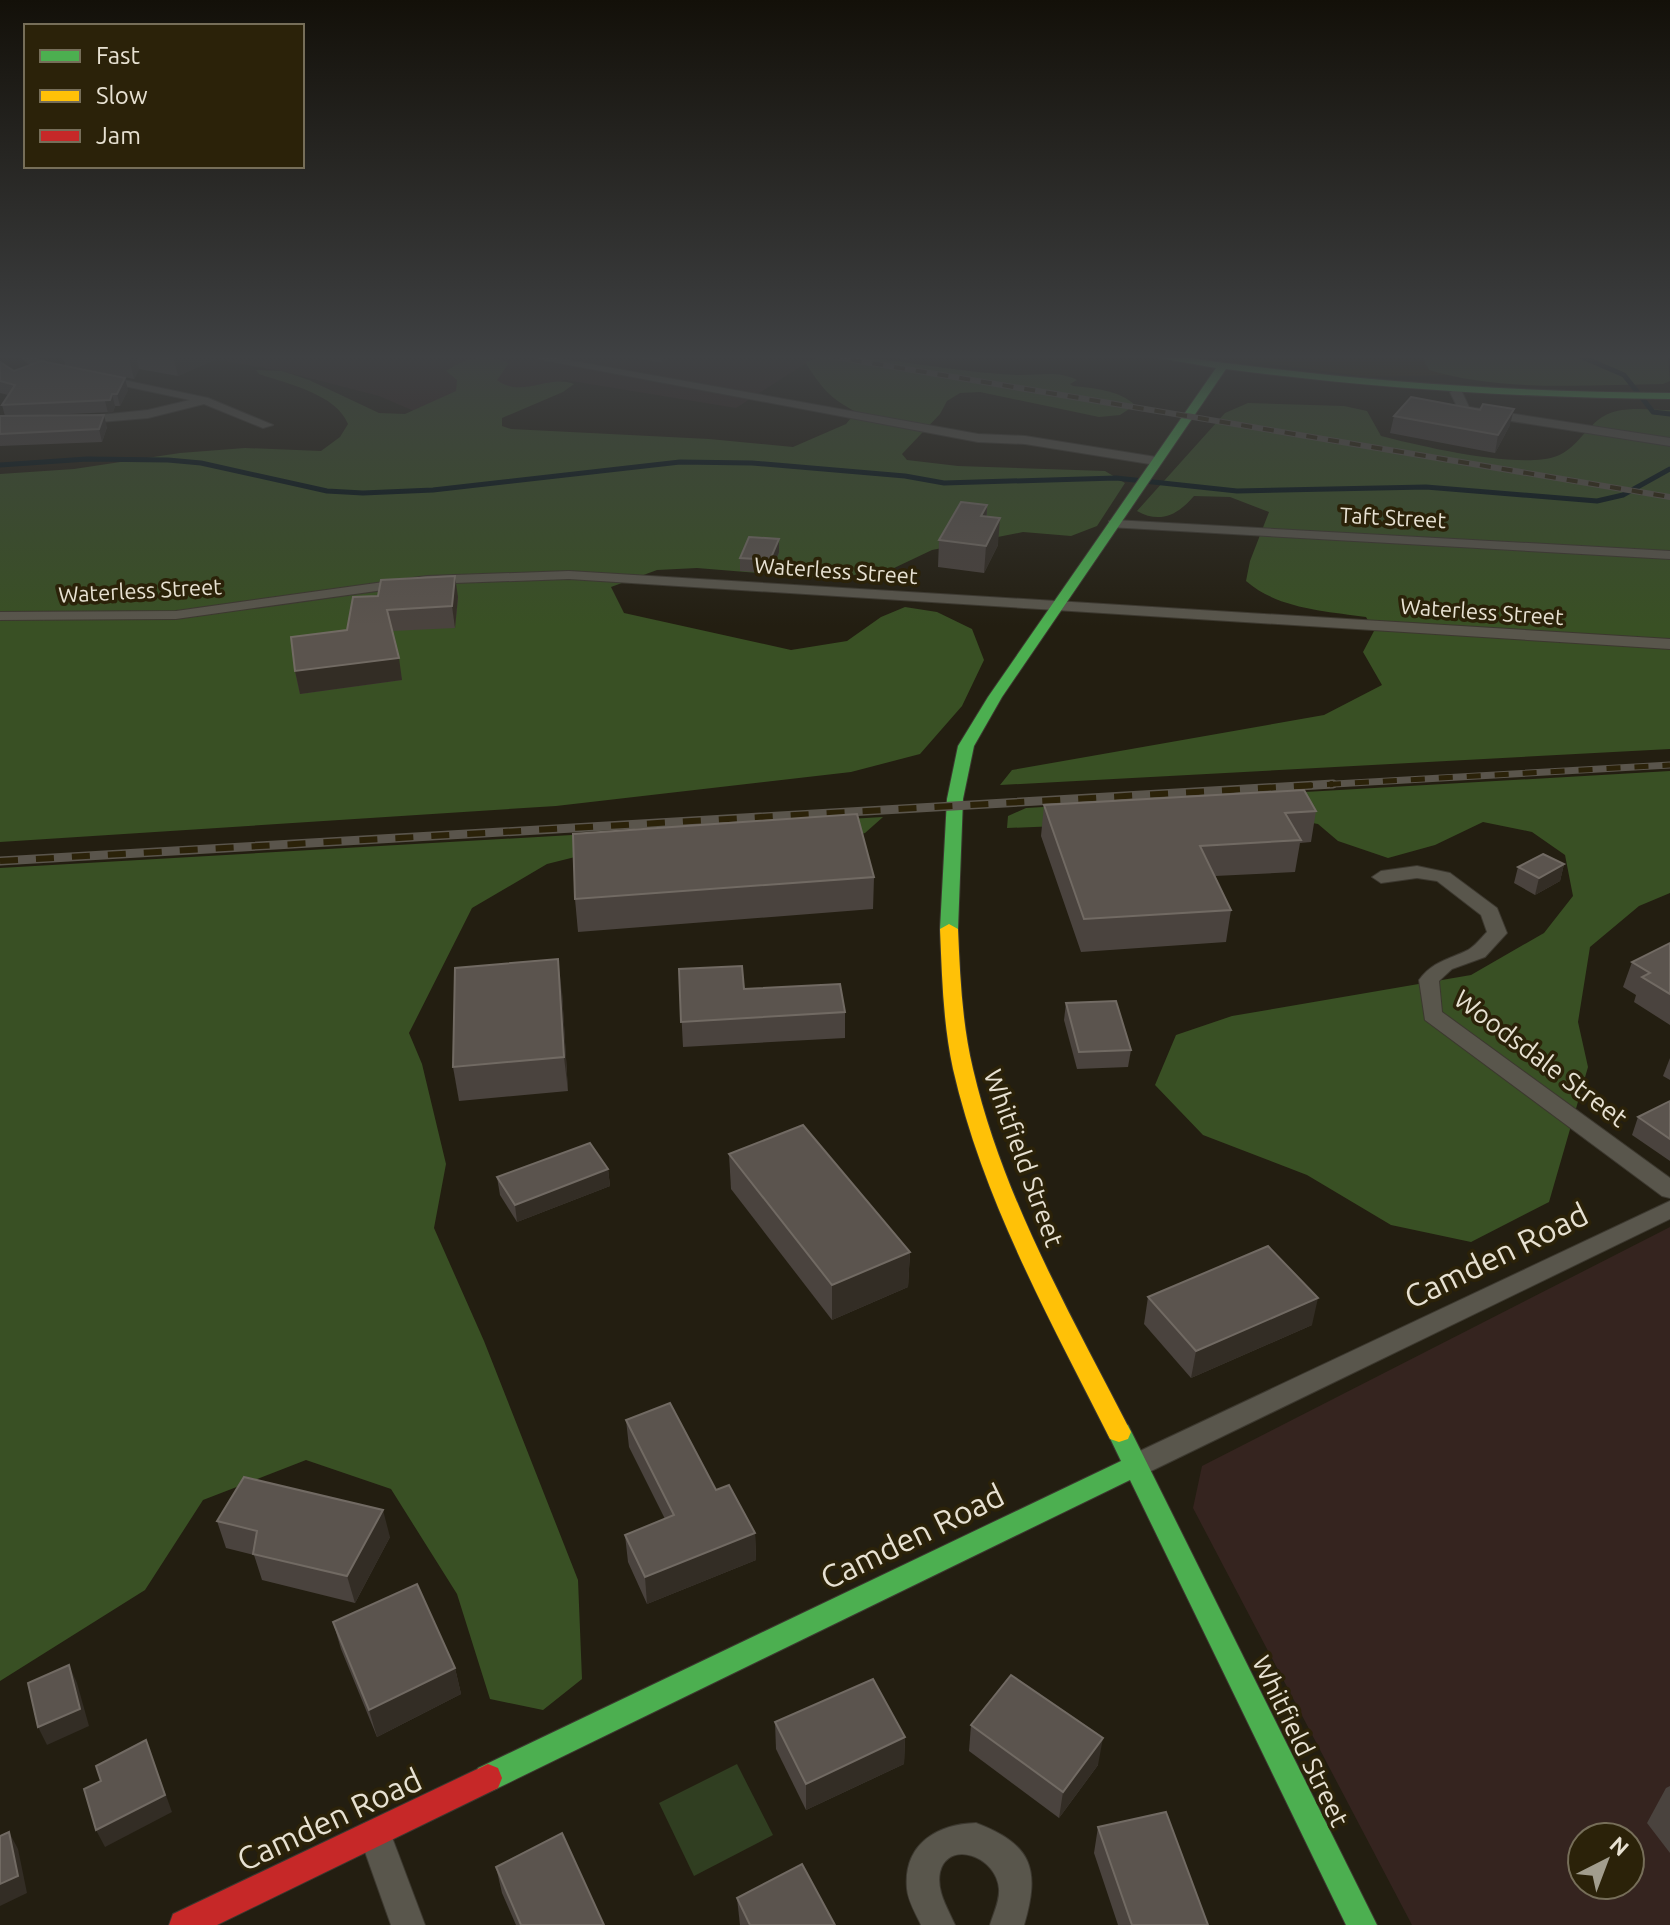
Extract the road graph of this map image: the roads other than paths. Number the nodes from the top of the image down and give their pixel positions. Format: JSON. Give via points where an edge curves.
{"nodes":[{"id":1,"x":1061,"y":446,"type":"edge"},
{"id":2,"x":1167,"y":446,"type":"edge"},
{"id":3,"x":1156,"y":461,"type":"junction"},
{"id":4,"x":1114,"y":524,"type":"junction"},
{"id":5,"x":1670,"y":555,"type":"edge"},
{"id":6,"x":1057,"y":606,"type":"junction"},
{"id":7,"x":0,"y":616,"type":"edge"},
{"id":8,"x":1670,"y":644,"type":"edge"},
{"id":9,"x":1381,"y":877,"type":"dead end"},
{"id":10,"x":1670,"y":1190,"type":"edge"},
{"id":11,"x":1670,"y":1209,"type":"edge"},
{"id":12,"x":1135,"y":1466,"type":"junction"},
{"id":13,"x":375,"y":1835,"type":"junction"},
{"id":14,"x":184,"y":1925,"type":"edge"},
{"id":15,"x":408,"y":1925,"type":"edge"},
{"id":16,"x":938,"y":1925,"type":"edge"},
{"id":17,"x":1007,"y":1925,"type":"edge"},
{"id":18,"x":1362,"y":1925,"type":"edge"}],
"edges":[{"from":1,"to":3,"type":"street"},
{"from":2,"to":3,"type":"main road","name":"Whitfield Street"},
{"from":3,"to":4,"type":"main road","name":"Whitfield Street"},
{"from":4,"to":5,"type":"street","name":"Taft Street"},
{"from":4,"to":6,"type":"main road","name":"Whitfield Street"},
{"from":6,"to":7,"type":"street","name":"Waterless Street","via":[[523,575],[377,585],[176,615]]},
{"from":6,"to":8,"type":"street","name":"Waterless Street"},
{"from":6,"to":12,"type":"main road","name":"Whitfield Street","via":[[966,746],[955,799],[950,985],[963,1068],[982,1135],[1031,1254]]},
{"from":9,"to":10,"type":"street","name":"Woodsdale Street","via":[[1417,872],[1443,877],[1490,912],[1497,933],[1478,953],[1445,965],[1429,980],[1432,1015]]},
{"from":11,"to":12,"type":"street","name":"Camden Road"},
{"from":12,"to":13,"type":"main road","name":"Camden Road"},
{"from":12,"to":18,"type":"main road","name":"Whitfield Street"},
{"from":13,"to":14,"type":"main road","name":"Camden Road"},
{"from":13,"to":15,"type":"street"},
{"from":16,"to":17,"type":"street","via":[[922,1895],[924,1864],[943,1843],[971,1837],[999,1850],[1015,1876]]}]}
